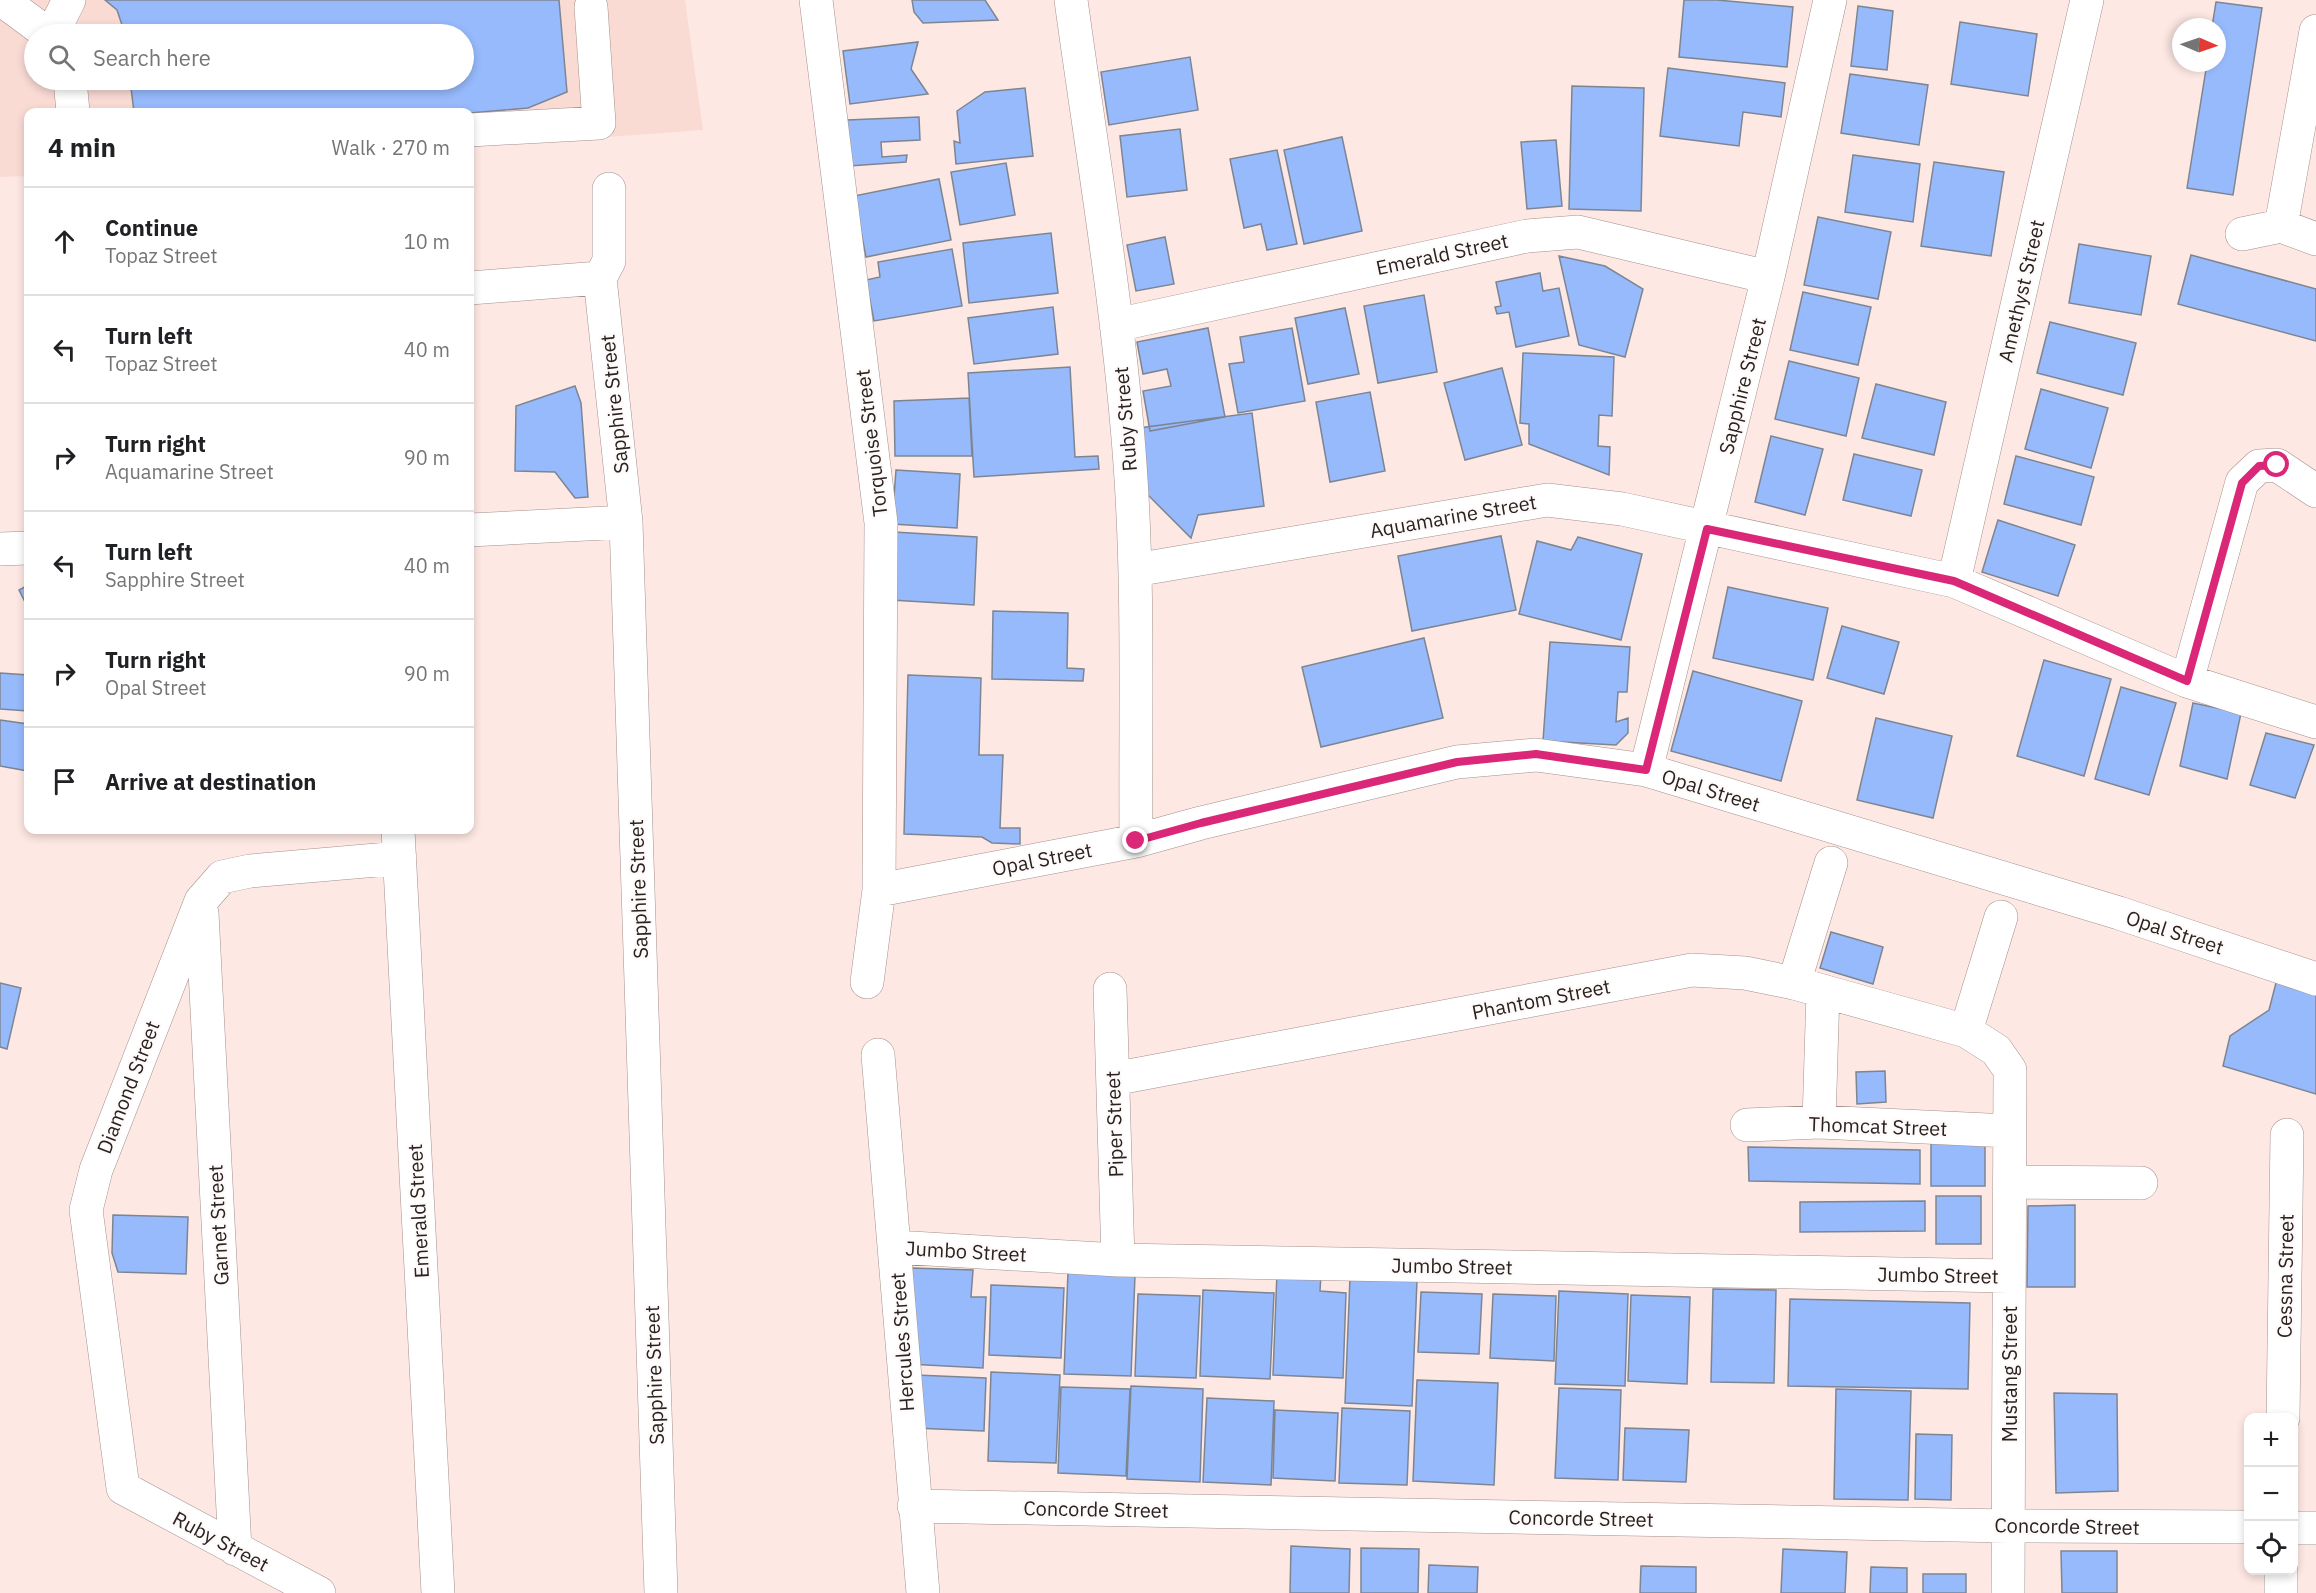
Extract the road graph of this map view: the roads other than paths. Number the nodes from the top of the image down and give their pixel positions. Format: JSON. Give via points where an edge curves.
{"nodes":[{"id":1,"x":2,"y":0,"type":"edge"},
{"id":2,"x":69,"y":0,"type":"edge"},
{"id":3,"x":816,"y":0,"type":"edge"},
{"id":4,"x":1071,"y":0,"type":"edge"},
{"id":5,"x":1830,"y":0,"type":"edge"},
{"id":6,"x":2087,"y":0,"type":"edge"},
{"id":7,"x":591,"y":7,"type":"dead end"},
{"id":8,"x":36,"y":24,"type":"edge"},
{"id":9,"x":56,"y":24,"type":"edge"},
{"id":10,"x":2316,"y":31,"type":"edge"},
{"id":11,"x":71,"y":90,"type":"edge"},
{"id":12,"x":73,"y":108,"type":"edge"},
{"id":13,"x":474,"y":130,"type":"edge"},
{"id":14,"x":609,"y":189,"type":"dead end"},
{"id":15,"x":2281,"y":226,"type":"junction"},
{"id":16,"x":2242,"y":234,"type":"dead end"},
{"id":17,"x":2316,"y":239,"type":"edge"},
{"id":18,"x":1768,"y":277,"type":"junction"},
{"id":19,"x":600,"y":278,"type":"junction"},
{"id":20,"x":474,"y":288,"type":"edge"},
{"id":21,"x":1116,"y":325,"type":"junction"},
{"id":22,"x":2316,"y":491,"type":"edge"},
{"id":23,"x":626,"y":522,"type":"junction"},
{"id":24,"x":1707,"y":529,"type":"junction"},
{"id":25,"x":474,"y":530,"type":"edge"},
{"id":26,"x":24,"y":548,"type":"edge"},
{"id":27,"x":0,"y":549,"type":"edge"},
{"id":28,"x":1135,"y":570,"type":"junction"},
{"id":29,"x":1954,"y":581,"type":"junction"},
{"id":30,"x":2187,"y":681,"type":"junction"},
{"id":31,"x":2316,"y":722,"type":"edge"},
{"id":32,"x":1646,"y":770,"type":"junction"},
{"id":33,"x":1136,"y":841,"type":"junction"},
{"id":34,"x":399,"y":844,"type":"edge"},
{"id":35,"x":1831,"y":863,"type":"dead end"},
{"id":36,"x":879,"y":890,"type":"junction"},
{"id":37,"x":201,"y":901,"type":"junction"},
{"id":38,"x":2001,"y":917,"type":"dead end"},
{"id":39,"x":2316,"y":979,"type":"edge"},
{"id":40,"x":867,"y":982,"type":"dead end"},
{"id":41,"x":1808,"y":987,"type":"junction"},
{"id":42,"x":1110,"y":989,"type":"dead end"},
{"id":43,"x":1966,"y":1031,"type":"junction"},
{"id":44,"x":878,"y":1055,"type":"dead end"},
{"id":45,"x":1113,"y":1079,"type":"junction"},
{"id":46,"x":1819,"y":1122,"type":"junction"},
{"id":47,"x":1747,"y":1125,"type":"dead end"},
{"id":48,"x":2010,"y":1131,"type":"junction"},
{"id":49,"x":2287,"y":1135,"type":"dead end"},
{"id":50,"x":2009,"y":1182,"type":"junction"},
{"id":51,"x":2141,"y":1183,"type":"dead end"},
{"id":52,"x":895,"y":1247,"type":"junction"},
{"id":53,"x":1118,"y":1260,"type":"junction"},
{"id":54,"x":2009,"y":1276,"type":"junction"},
{"id":55,"x":2283,"y":1413,"type":"edge"},
{"id":56,"x":123,"y":1488,"type":"joint"},
{"id":57,"x":914,"y":1506,"type":"junction"},
{"id":58,"x":2008,"y":1526,"type":"junction"},
{"id":59,"x":2244,"y":1527,"type":"edge"},
{"id":60,"x":2298,"y":1528,"type":"edge"},
{"id":61,"x":2316,"y":1528,"type":"edge"},
{"id":62,"x":236,"y":1549,"type":"junction"},
{"id":63,"x":2281,"y":1575,"type":"edge"},
{"id":64,"x":319,"y":1593,"type":"edge"},
{"id":65,"x":438,"y":1593,"type":"edge"},
{"id":66,"x":661,"y":1593,"type":"edge"},
{"id":67,"x":923,"y":1593,"type":"edge"},
{"id":68,"x":2008,"y":1593,"type":"edge"},
{"id":69,"x":2281,"y":1593,"type":"edge"}],
"edges":[{"from":1,"to":8,"type":"street"},
{"from":2,"to":9,"type":"street"},
{"from":3,"to":36,"type":"street","name":"Torquoise Street","via":[[881,523]]},
{"from":4,"to":21,"type":"street","name":"Ruby Street"},
{"from":5,"to":18,"type":"street","name":"Sapphire Street"},
{"from":6,"to":29,"type":"street","name":"Amethyst Street"},
{"from":7,"to":13,"type":"street","via":[[599,123]]},
{"from":10,"to":15,"type":"street"},
{"from":11,"to":12,"type":"street"},
{"from":14,"to":19,"type":"street","name":"Sapphire Street","via":[[609,261]]},
{"from":15,"to":16,"type":"street"},
{"from":15,"to":17,"type":"street"},
{"from":18,"to":21,"type":"street","name":"Emerald Street","via":[[1578,232],[1527,236]]},
{"from":18,"to":24,"type":"street","name":"Sapphire Street"},
{"from":19,"to":20,"type":"street"},
{"from":19,"to":23,"type":"street","name":"Sapphire Street"},
{"from":21,"to":28,"type":"street","name":"Ruby Street","via":[[1130,464]]},
{"from":22,"to":30,"type":"street","via":[[2277,465],[2259,466],[2242,483]]},
{"from":23,"to":25,"type":"street"},
{"from":23,"to":66,"type":"street","name":"Sapphire Street"},
{"from":24,"to":28,"type":"street","name":"Aquamarine Street","via":[[1622,509],[1547,500]]},
{"from":24,"to":29,"type":"street","name":"Aquamarine Street"},
{"from":24,"to":32,"type":"street","name":"Sapphire Street"},
{"from":26,"to":27,"type":"street"},
{"from":28,"to":33,"type":"street","name":"Ruby Street"},
{"from":29,"to":30,"type":"street","name":"Aquamarine Street"},
{"from":30,"to":31,"type":"street","name":"Aquamarine Street"},
{"from":32,"to":33,"type":"street","name":"Opal Street","via":[[1536,754],[1457,762]]},
{"from":32,"to":39,"type":"street","name":"Opal Street","via":[[2119,913]]},
{"from":33,"to":36,"type":"street","name":"Opal Street"},
{"from":34,"to":37,"type":"street","name":"Diamond Street","via":[[222,877]]},
{"from":34,"to":65,"type":"street","name":"Emerald Street"},
{"from":35,"to":41,"type":"street"},
{"from":36,"to":40,"type":"street","name":"Torquoise Street"},
{"from":37,"to":56,"type":"street","name":"Diamond Street","via":[[96,1170],[86,1210]]},
{"from":37,"to":62,"type":"street","name":"Garnet Street"},
{"from":38,"to":43,"type":"street"},
{"from":41,"to":43,"type":"street","name":"Phantom Street"},
{"from":41,"to":45,"type":"street","name":"Phantom Street","via":[[1745,974],[1692,970]]},
{"from":41,"to":46,"type":"street"},
{"from":42,"to":45,"type":"street","name":"Piper Street"},
{"from":43,"to":48,"type":"street","name":"Mustang Street","via":[[1995,1050],[2010,1070]]},
{"from":44,"to":52,"type":"street","name":"Hercules Street"},
{"from":45,"to":53,"type":"street","name":"Piper Street"},
{"from":46,"to":47,"type":"street","name":"Thomcat Street"},
{"from":46,"to":48,"type":"street","name":"Thomcat Street"},
{"from":48,"to":50,"type":"street","name":"Mustang Street"},
{"from":49,"to":55,"type":"street","name":"Cessna Street"},
{"from":50,"to":51,"type":"street"},
{"from":50,"to":54,"type":"street","name":"Mustang Street"},
{"from":52,"to":53,"type":"street","name":"Jumbo Street"},
{"from":52,"to":57,"type":"street","name":"Hercules Street"},
{"from":53,"to":54,"type":"street","name":"Jumbo Street"},
{"from":54,"to":58,"type":"street","name":"Mustang Street"},
{"from":56,"to":62,"type":"street","name":"Ruby Street"},
{"from":57,"to":58,"type":"street","name":"Concorde Street"},
{"from":57,"to":67,"type":"street","name":"Hercules Street"},
{"from":58,"to":59,"type":"street","name":"Concorde Street"},
{"from":58,"to":68,"type":"street","name":"Mustang Street"},
{"from":60,"to":61,"type":"street"},
{"from":62,"to":64,"type":"street","name":"Ruby Street"},
{"from":63,"to":69,"type":"street"}]}
